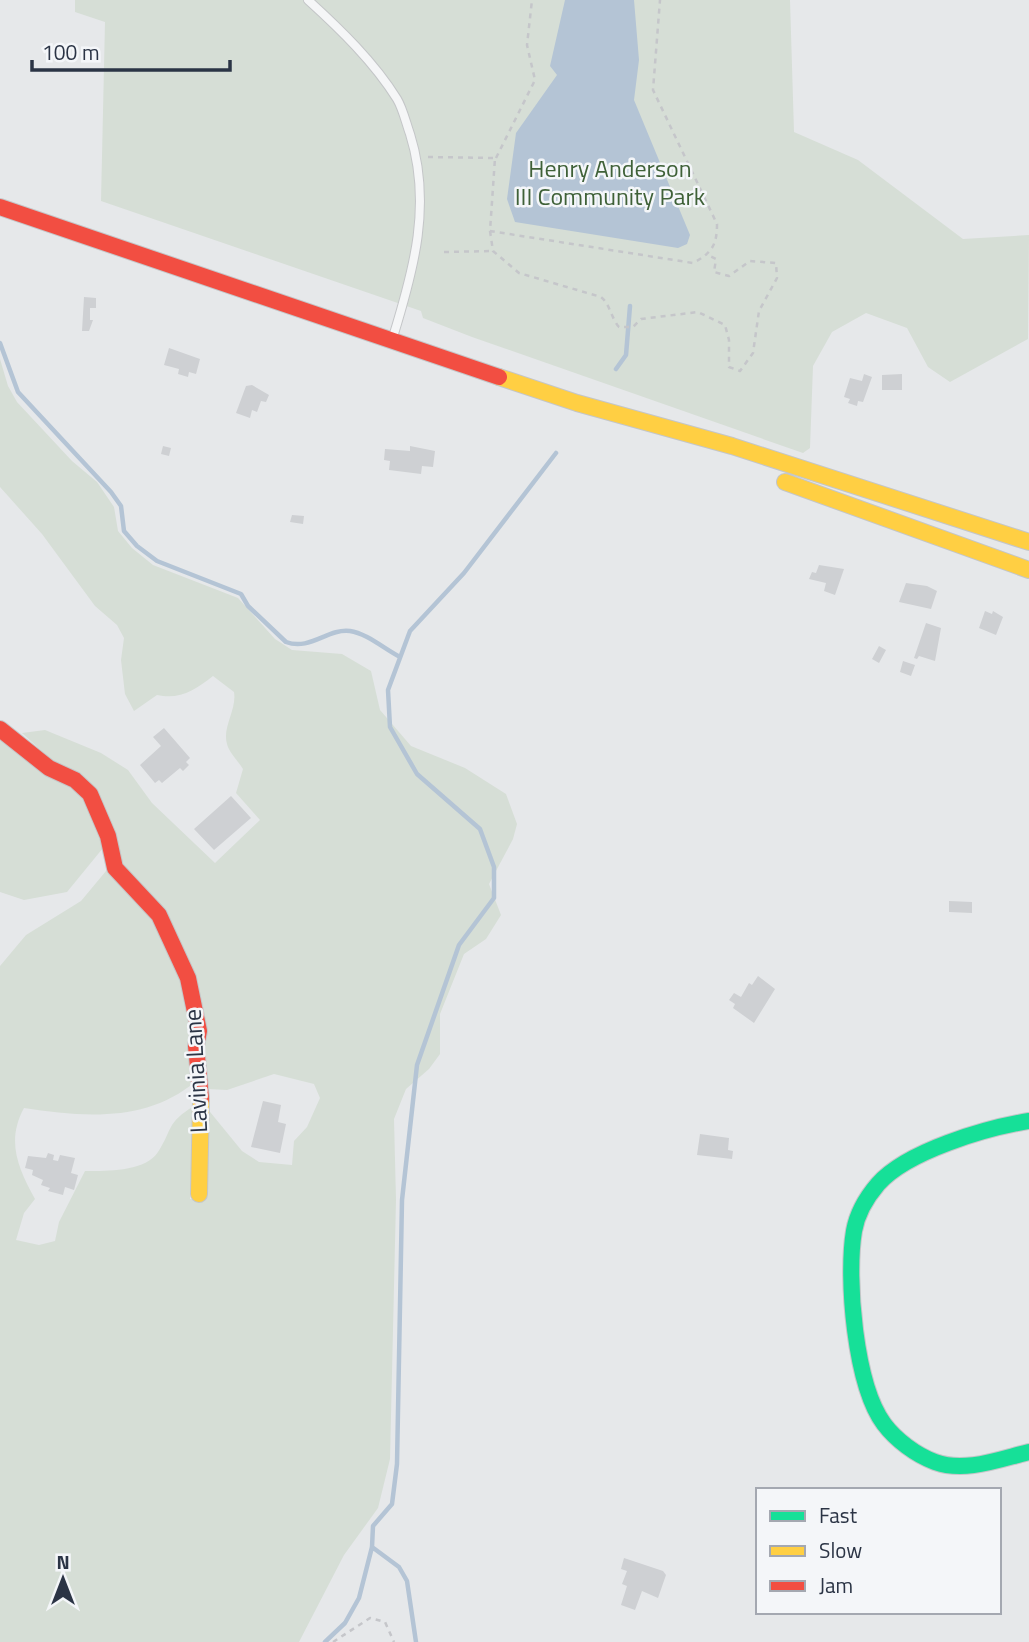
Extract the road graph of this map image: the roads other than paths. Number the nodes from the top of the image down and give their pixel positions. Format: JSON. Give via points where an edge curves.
{"nodes":[{"id":1,"x":308,"y":0,"type":"edge"},
{"id":2,"x":0,"y":207,"type":"edge"},
{"id":3,"x":392,"y":339,"type":"junction"},
{"id":4,"x":577,"y":403,"type":"junction"},
{"id":5,"x":749,"y":469,"type":"dead end"},
{"id":6,"x":773,"y":478,"type":"dead end"},
{"id":7,"x":1029,"y":542,"type":"edge"},
{"id":8,"x":1029,"y":570,"type":"edge"},
{"id":9,"x":0,"y":729,"type":"edge"},
{"id":10,"x":1029,"y":1121,"type":"edge"},
{"id":11,"x":199,"y":1194,"type":"dead end"},
{"id":12,"x":1029,"y":1452,"type":"edge"}],
"edges":[{"from":1,"to":3,"type":"lane","via":[[367,59],[398,101],[417,158],[420,230],[410,283]]},
{"from":2,"to":3,"type":"main road"},
{"from":3,"to":4,"type":"main road"},
{"from":4,"to":5,"type":"main road"},
{"from":4,"to":7,"type":"main road","via":[[732,446]]},
{"from":6,"to":8,"type":"main road"},
{"from":9,"to":11,"type":"main road","name":"Lavinia Lane","via":[[90,794],[108,836],[115,868],[159,915],[188,978],[199,1031]]},
{"from":10,"to":12,"type":"main road","via":[[1006,1122],[892,1171],[860,1210],[849,1264],[858,1346],[879,1418],[912,1451],[939,1464],[971,1466]]}]}
